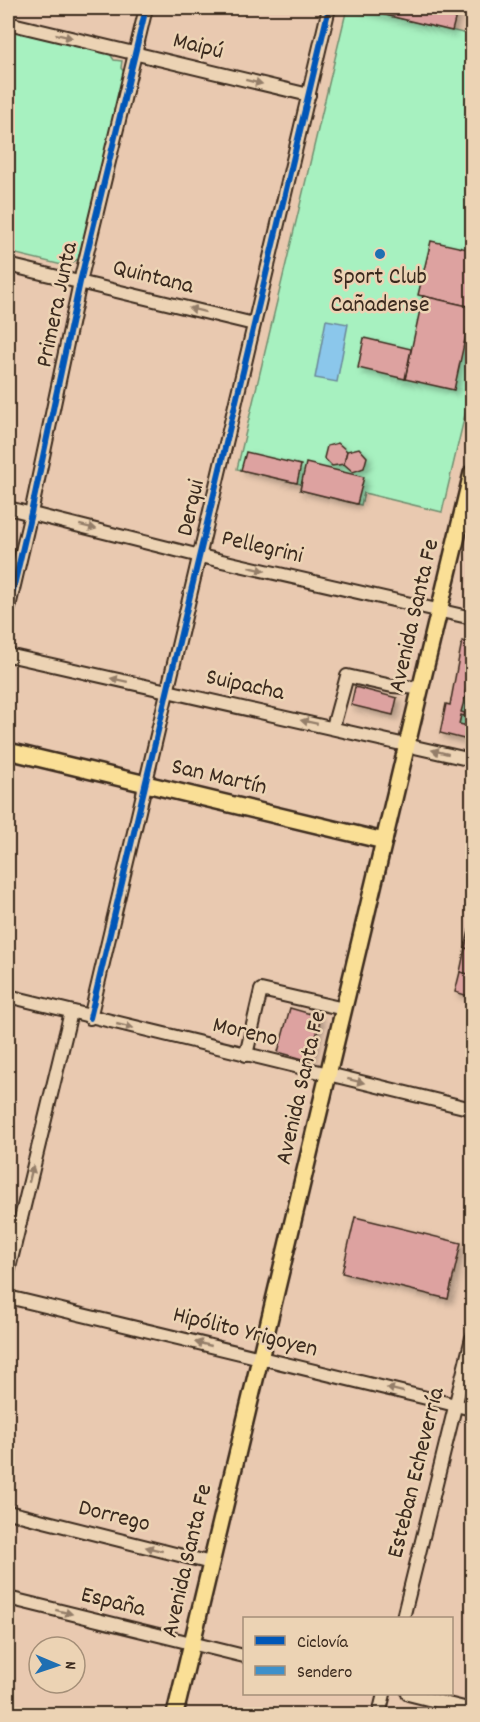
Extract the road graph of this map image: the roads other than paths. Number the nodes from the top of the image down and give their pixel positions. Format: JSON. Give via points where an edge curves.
{"nodes":[{"id":1,"x":146,"y":8,"type":"edge"},
{"id":2,"x":329,"y":8,"type":"edge"},
{"id":3,"x":8,"y":22,"type":"edge"},
{"id":4,"x":135,"y":53,"type":"junction"},
{"id":5,"x":309,"y":95,"type":"junction"},
{"id":6,"x":8,"y":265,"type":"edge"},
{"id":7,"x":80,"y":282,"type":"junction"},
{"id":8,"x":254,"y":324,"type":"junction"},
{"id":9,"x":472,"y":473,"type":"edge"},
{"id":10,"x":8,"y":508,"type":"edge"},
{"id":11,"x":32,"y":513,"type":"junction"},
{"id":12,"x":200,"y":556,"type":"junction"},
{"id":13,"x":440,"y":610,"type":"junction"},
{"id":14,"x":8,"y":611,"type":"edge"},
{"id":15,"x":472,"y":618,"type":"edge"},
{"id":16,"x":8,"y":655,"type":"edge"},
{"id":17,"x":421,"y":688,"type":"junction"},
{"id":18,"x":168,"y":691,"type":"junction"},
{"id":19,"x":333,"y":727,"type":"junction"},
{"id":20,"x":408,"y":744,"type":"junction"},
{"id":21,"x":8,"y":751,"type":"edge"},
{"id":22,"x":472,"y":760,"type":"edge"},
{"id":23,"x":146,"y":784,"type":"junction"},
{"id":24,"x":384,"y":841,"type":"junction"},
{"id":25,"x":8,"y":996,"type":"edge"},
{"id":26,"x":344,"y":1009,"type":"junction"},
{"id":27,"x":71,"y":1012,"type":"junction"},
{"id":28,"x":90,"y":1017,"type":"junction"},
{"id":29,"x":246,"y":1055,"type":"junction"},
{"id":30,"x":328,"y":1074,"type":"junction"},
{"id":31,"x":472,"y":1109,"type":"edge"},
{"id":32,"x":8,"y":1272,"type":"edge"},
{"id":33,"x":8,"y":1297,"type":"edge"},
{"id":34,"x":472,"y":1338,"type":"edge"},
{"id":35,"x":260,"y":1358,"type":"junction"},
{"id":36,"x":456,"y":1405,"type":"junction"},
{"id":37,"x":472,"y":1409,"type":"edge"},
{"id":38,"x":8,"y":1512,"type":"edge"},
{"id":39,"x":211,"y":1563,"type":"junction"},
{"id":40,"x":8,"y":1598,"type":"edge"},
{"id":41,"x":403,"y":1617,"type":"edge"},
{"id":42,"x":192,"y":1644,"type":"junction"},
{"id":43,"x":243,"y":1656,"type":"edge"},
{"id":44,"x":384,"y":1695,"type":"edge"},
{"id":45,"x":412,"y":1695,"type":"edge"},
{"id":46,"x":472,"y":1710,"type":"edge"},
{"id":47,"x":175,"y":1714,"type":"edge"},
{"id":48,"x":379,"y":1714,"type":"edge"}],
"edges":[{"from":1,"to":4,"type":"street","name":"Primera Junta"},
{"from":2,"to":5,"type":"street","name":"Derqui"},
{"from":3,"to":4,"type":"street","name":"Maipú","one_way":true},
{"from":4,"to":5,"type":"street","name":"Maipú","one_way":true},
{"from":4,"to":7,"type":"street","name":"Primera Junta"},
{"from":5,"to":8,"type":"street","name":"Derqui"},
{"from":6,"to":7,"type":"street","name":"Quintana"},
{"from":8,"to":7,"type":"street","name":"Quintana","one_way":true},
{"from":7,"to":11,"type":"street","name":"Primera Junta"},
{"from":8,"to":12,"type":"street","name":"Derqui"},
{"from":9,"to":13,"type":"main road","name":"Avenida Santa Fe"},
{"from":10,"to":11,"type":"street","name":"Pellegrini"},
{"from":11,"to":12,"type":"street","name":"Pellegrini","one_way":true},
{"from":11,"to":14,"type":"street","name":"Primera Junta"},
{"from":12,"to":13,"type":"street","name":"Pellegrini","one_way":true},
{"from":12,"to":18,"type":"street","name":"Derqui"},
{"from":13,"to":15,"type":"street","name":"Pellegrini"},
{"from":13,"to":17,"type":"main road","name":"Avenida Santa Fe"},
{"from":18,"to":16,"type":"street","name":"Suipacha","one_way":true},
{"from":17,"to":19,"type":"street","via":[[347,676]]},
{"from":17,"to":20,"type":"main road","name":"Avenida Santa Fe"},
{"from":19,"to":18,"type":"street","name":"Suipacha","one_way":true},
{"from":18,"to":23,"type":"street","name":"Derqui"},
{"from":19,"to":20,"type":"street","name":"Suipacha"},
{"from":22,"to":20,"type":"street","name":"Suipacha","one_way":true},
{"from":20,"to":24,"type":"main road","name":"Avenida Santa Fe"},
{"from":21,"to":23,"type":"main road","name":"San Martín"},
{"from":23,"to":24,"type":"main road","name":"San Martín"},
{"from":23,"to":28,"type":"street","name":"Derqui"},
{"from":24,"to":26,"type":"main road","name":"Avenida Santa Fe"},
{"from":25,"to":27,"type":"street","name":"Moreno"},
{"from":26,"to":29,"type":"street","via":[[261,990]]},
{"from":26,"to":30,"type":"main road","name":"Avenida Santa Fe"},
{"from":27,"to":28,"type":"street","name":"Moreno"},
{"from":32,"to":27,"type":"street","one_way":true},
{"from":28,"to":29,"type":"street","name":"Moreno","one_way":true},
{"from":29,"to":30,"type":"street","name":"Moreno"},
{"from":30,"to":31,"type":"street","name":"Moreno","one_way":true},
{"from":30,"to":35,"type":"main road","name":"Avenida Santa Fe"},
{"from":35,"to":33,"type":"street","name":"Hipólito Yrigoyen","one_way":true},
{"from":34,"to":36,"type":"street","name":"Esteban Echeverría"},
{"from":36,"to":35,"type":"street","name":"Hipólito Yrigoyen","one_way":true},
{"from":35,"to":39,"type":"main road","name":"Avenida Santa Fe"},
{"from":36,"to":37,"type":"street","name":"Hipólito Yrigoyen"},
{"from":36,"to":41,"type":"street","name":"Esteban Echeverría"},
{"from":39,"to":38,"type":"street","name":"Dorrego","one_way":true},
{"from":39,"to":42,"type":"main road","name":"Avenida Santa Fe"},
{"from":40,"to":42,"type":"street","name":"España","one_way":true},
{"from":42,"to":43,"type":"street","name":"España"},
{"from":42,"to":47,"type":"main road","name":"Avenida Santa Fe"},
{"from":44,"to":48,"type":"street"},
{"from":45,"to":46,"type":"street"}]}
